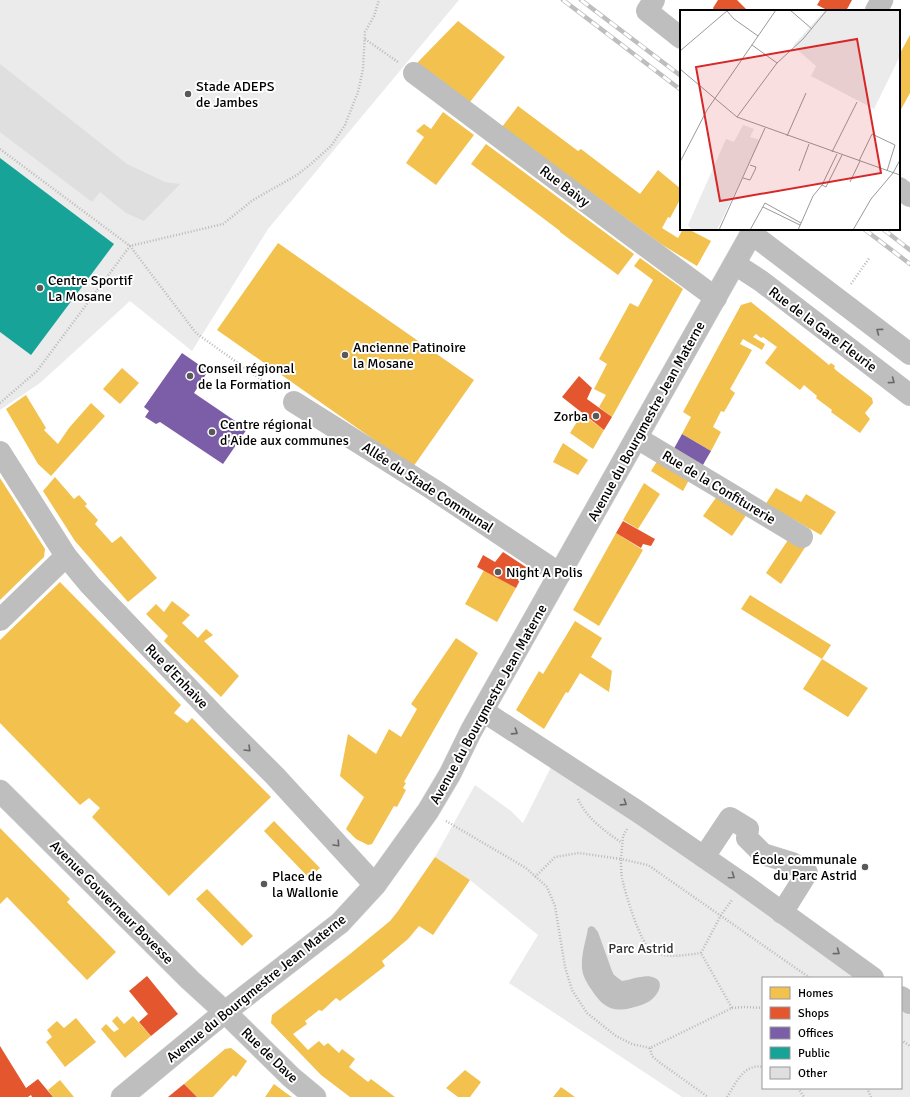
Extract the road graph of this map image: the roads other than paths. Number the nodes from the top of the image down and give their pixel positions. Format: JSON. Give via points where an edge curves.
{"nodes":[{"id":1,"x":654,"y":0,"type":"edge"},
{"id":2,"x":882,"y":0,"type":"edge"},
{"id":3,"x":877,"y":10,"type":"edge"},
{"id":4,"x":680,"y":37,"type":"edge"},
{"id":5,"x":414,"y":73,"type":"road end"},
{"id":6,"x":900,"y":189,"type":"edge"},
{"id":7,"x":910,"y":196,"type":"edge"},
{"id":8,"x":753,"y":232,"type":"edge"},
{"id":9,"x":735,"y":264,"type":"junction"},
{"id":10,"x":716,"y":298,"type":"junction"},
{"id":11,"x":910,"y":354,"type":"edge"},
{"id":12,"x":910,"y":395,"type":"edge"},
{"id":13,"x":294,"y":402,"type":"road end"},
{"id":14,"x":637,"y":438,"type":"junction"},
{"id":15,"x":0,"y":452,"type":"edge"},
{"id":16,"x":802,"y":537,"type":"dead end"},
{"id":17,"x":66,"y":556,"type":"junction"},
{"id":18,"x":560,"y":574,"type":"junction"},
{"id":19,"x":0,"y":620,"type":"edge"},
{"id":20,"x":483,"y":711,"type":"junction"},
{"id":21,"x":0,"y":790,"type":"edge"},
{"id":22,"x":704,"y":857,"type":"junction"},
{"id":23,"x":375,"y":884,"type":"junction"},
{"id":24,"x":782,"y":913,"type":"junction"},
{"id":25,"x":872,"y":977,"type":"edge"},
{"id":26,"x":225,"y":1012,"type":"junction"},
{"id":27,"x":122,"y":1097,"type":"edge"},
{"id":28,"x":315,"y":1097,"type":"edge"}],
"edges":[{"from":1,"to":4,"type":"street","via":[[647,11]]},
{"from":2,"to":3,"type":"street"},
{"from":5,"to":10,"type":"street","name":"Rue Baivy"},
{"from":6,"to":7,"type":"street"},
{"from":8,"to":9,"type":"street","name":"Avenue du Bourgmestre Jean Materne"},
{"from":11,"to":8,"type":"street","one_way":true},
{"from":9,"to":10,"type":"street","name":"Avenue du Bourgmestre Jean Materne"},
{"from":9,"to":12,"type":"street","name":"Rue de la Gare Fleurie","one_way":true},
{"from":10,"to":14,"type":"street","name":"Avenue du Bourgmestre Jean Materne"},
{"from":13,"to":18,"type":"street","name":"Allée du Stade Communal","via":[[434,490]]},
{"from":14,"to":16,"type":"street","name":"Rue de la Confiturerie"},
{"from":14,"to":18,"type":"street","name":"Avenue du Bourgmestre Jean Materne"},
{"from":15,"to":17,"type":"street","name":"Rue d'Enhaive"},
{"from":17,"to":19,"type":"street"},
{"from":17,"to":23,"type":"street","name":"Rue d'Enhaive","one_way":true},
{"from":18,"to":20,"type":"street","name":"Avenue du Bourgmestre Jean Materne"},
{"from":20,"to":22,"type":"street","one_way":true},
{"from":20,"to":23,"type":"street","name":"Avenue du Bourgmestre Jean Materne","via":[[428,810]]},
{"from":21,"to":26,"type":"street","name":"Avenue Gouverneur Bovesse"},
{"from":22,"to":24,"type":"street","one_way":true},
{"from":22,"to":24,"type":"street","via":[[730,818],[748,829],[747,838],[764,854],[792,863],[807,873]]},
{"from":23,"to":26,"type":"street","name":"Avenue du Bourgmestre Jean Materne","via":[[340,923]]},
{"from":24,"to":25,"type":"street","one_way":true},
{"from":26,"to":27,"type":"street","name":"Avenue du Bourgmestre Jean Materne"},
{"from":26,"to":28,"type":"street","name":"Rue de Dave","via":[[291,1078]]}]}
